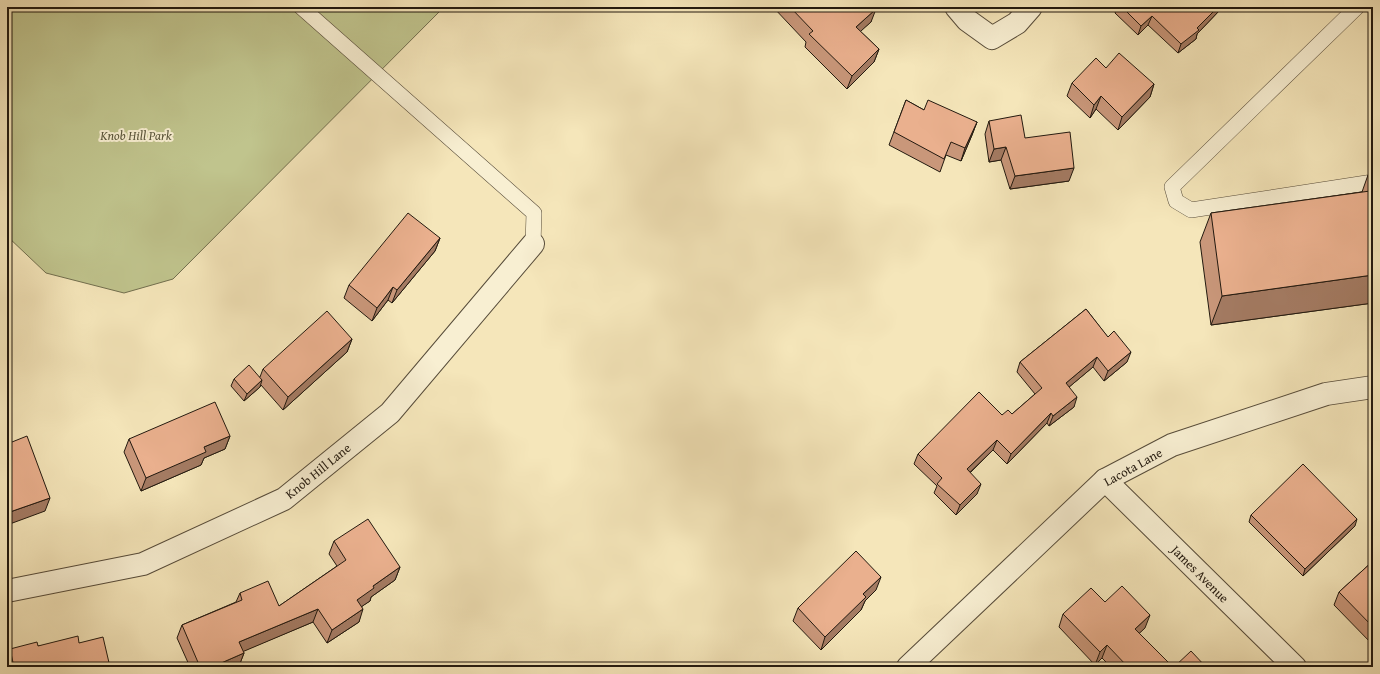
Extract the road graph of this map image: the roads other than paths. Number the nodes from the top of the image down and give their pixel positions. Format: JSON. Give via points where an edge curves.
{"nodes":[{"id":1,"x":301,"y":7,"type":"edge"},
{"id":2,"x":956,"y":7,"type":"edge"},
{"id":3,"x":1031,"y":7,"type":"edge"},
{"id":4,"x":1357,"y":7,"type":"edge"},
{"id":5,"x":1373,"y":182,"type":"edge"},
{"id":6,"x":533,"y":244,"type":"joint"},
{"id":7,"x":1373,"y":387,"type":"edge"},
{"id":8,"x":1105,"y":480,"type":"junction"},
{"id":9,"x":7,"y":591,"type":"edge"},
{"id":10,"x":908,"y":667,"type":"edge"},
{"id":11,"x":1295,"y":667,"type":"edge"}],
"edges":[{"from":1,"to":6,"type":"lane","via":[[534,213]]},
{"from":2,"to":3,"type":"street","via":[[967,20],[992,38],[1017,23]]},
{"from":4,"to":5,"type":"lane","via":[[1172,187],[1176,201],[1191,210]]},
{"from":6,"to":9,"type":"street","name":"Knob Hill Lane","via":[[390,413],[284,499],[143,564]]},
{"from":7,"to":8,"type":"street","name":"Lacota Lane","via":[[1326,394],[1172,445]]},
{"from":8,"to":10,"type":"street","name":"Lacota Lane"},
{"from":8,"to":11,"type":"street","name":"James Avenue"}]}
